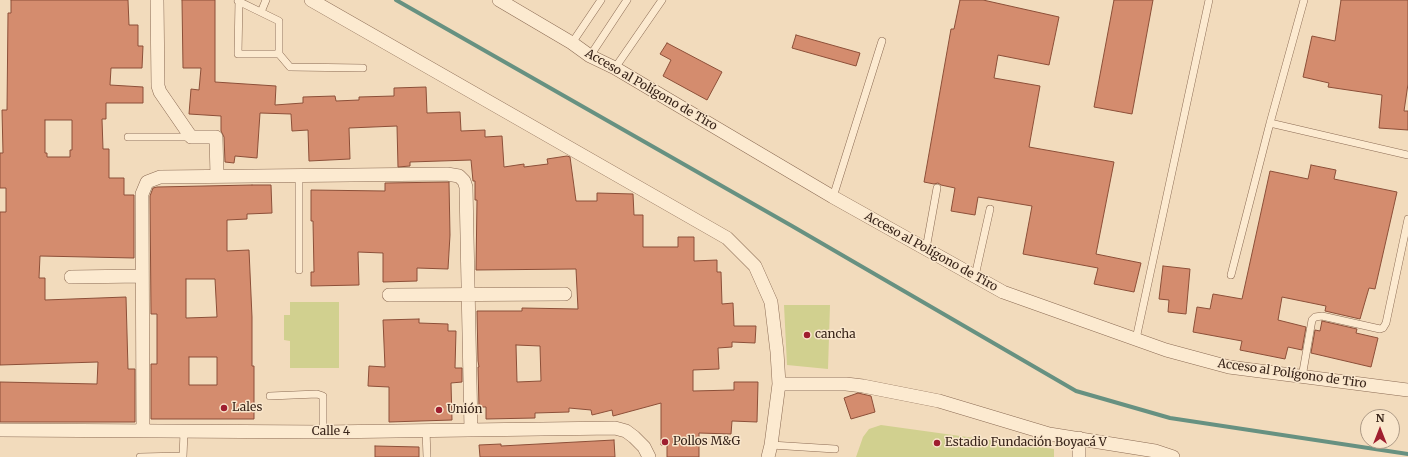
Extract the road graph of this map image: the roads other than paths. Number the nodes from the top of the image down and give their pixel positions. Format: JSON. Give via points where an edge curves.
{"nodes":[{"id":1,"x":156,"y":0,"type":"edge"},
{"id":2,"x":238,"y":0,"type":"edge"},
{"id":3,"x":266,"y":0,"type":"edge"},
{"id":4,"x":311,"y":0,"type":"edge"},
{"id":5,"x":499,"y":0,"type":"edge"},
{"id":6,"x":601,"y":0,"type":"edge"},
{"id":7,"x":627,"y":0,"type":"edge"},
{"id":8,"x":662,"y":0,"type":"edge"},
{"id":9,"x":1209,"y":0,"type":"edge"},
{"id":10,"x":1304,"y":0,"type":"edge"},
{"id":11,"x":261,"y":12,"type":"junction"},
{"id":12,"x":882,"y":41,"type":"dead end"},
{"id":13,"x":572,"y":43,"type":"junction"},
{"id":14,"x":279,"y":54,"type":"junction"},
{"id":15,"x":590,"y":56,"type":"junction"},
{"id":16,"x":364,"y":68,"type":"dead end"},
{"id":17,"x":615,"y":68,"type":"junction"},
{"id":18,"x":1270,"y":123,"type":"junction"},
{"id":19,"x":128,"y":137,"type":"dead end"},
{"id":20,"x":191,"y":137,"type":"junction"},
{"id":21,"x":1408,"y":155,"type":"edge"},
{"id":22,"x":217,"y":176,"type":"junction"},
{"id":23,"x":299,"y":176,"type":"junction"},
{"id":24,"x":937,"y":188,"type":"dead end"},
{"id":25,"x":833,"y":197,"type":"junction"},
{"id":26,"x":990,"y":209,"type":"dead end"},
{"id":27,"x":1408,"y":219,"type":"edge"},
{"id":28,"x":926,"y":249,"type":"junction"},
{"id":29,"x":299,"y":270,"type":"dead end"},
{"id":30,"x":1231,"y":275,"type":"dead end"},
{"id":31,"x":142,"y":276,"type":"junction"},
{"id":32,"x":975,"y":276,"type":"junction"},
{"id":33,"x":72,"y":277,"type":"dead end"},
{"id":34,"x":565,"y":294,"type":"dead end"},
{"id":35,"x":389,"y":295,"type":"dead end"},
{"id":36,"x":469,"y":295,"type":"junction"},
{"id":37,"x":1136,"y":339,"type":"junction"},
{"id":38,"x":1302,"y":377,"type":"junction"},
{"id":39,"x":779,"y":384,"type":"junction"},
{"id":40,"x":1408,"y":390,"type":"edge"},
{"id":41,"x":270,"y":396,"type":"dead end"},
{"id":42,"x":0,"y":430,"type":"edge"},
{"id":43,"x":426,"y":430,"type":"junction"},
{"id":44,"x":471,"y":430,"type":"junction"},
{"id":45,"x":143,"y":431,"type":"junction"},
{"id":46,"x":184,"y":432,"type":"junction"},
{"id":47,"x":323,"y":432,"type":"junction"},
{"id":48,"x":1079,"y":438,"type":"junction"},
{"id":49,"x":835,"y":449,"type":"dead end"},
{"id":50,"x":769,"y":451,"type":"edge"},
{"id":51,"x":183,"y":456,"type":"edge"},
{"id":52,"x":140,"y":457,"type":"edge"},
{"id":53,"x":426,"y":457,"type":"edge"},
{"id":54,"x":649,"y":457,"type":"edge"},
{"id":55,"x":1079,"y":457,"type":"edge"},
{"id":56,"x":1173,"y":457,"type":"edge"}],
"edges":[{"from":1,"to":20,"type":"street","via":[[158,86]]},
{"from":2,"to":11,"type":"lane"},
{"from":2,"to":14,"type":"lane","via":[[238,54]]},
{"from":3,"to":11,"type":"lane"},
{"from":4,"to":39,"type":"street","via":[[727,238],[755,266],[771,302]]},
{"from":5,"to":13,"type":"street","name":"Acceso al Polígono de Tiro"},
{"from":6,"to":13,"type":"lane"},
{"from":7,"to":15,"type":"lane"},
{"from":8,"to":17,"type":"lane"},
{"from":9,"to":37,"type":"lane"},
{"from":10,"to":18,"type":"lane"},
{"from":11,"to":14,"type":"lane","via":[[279,21]]},
{"from":12,"to":25,"type":"lane"},
{"from":13,"to":15,"type":"street","name":"Acceso al Polígono de Tiro"},
{"from":14,"to":16,"type":"lane","via":[[290,67]]},
{"from":15,"to":17,"type":"street","name":"Acceso al Polígono de Tiro"},
{"from":17,"to":25,"type":"street","name":"Acceso al Polígono de Tiro"},
{"from":18,"to":21,"type":"lane"},
{"from":18,"to":30,"type":"lane"},
{"from":19,"to":20,"type":"lane"},
{"from":20,"to":22,"type":"street","via":[[216,137]]},
{"from":22,"to":23,"type":"street"},
{"from":22,"to":31,"type":"street","via":[[160,177],[147,182],[142,194]]},
{"from":23,"to":29,"type":"lane"},
{"from":23,"to":36,"type":"street","via":[[459,176],[466,187]]},
{"from":24,"to":28,"type":"lane"},
{"from":25,"to":28,"type":"street","name":"Acceso al Polígono de Tiro"},
{"from":26,"to":32,"type":"lane"},
{"from":27,"to":38,"type":"lane","via":[[1383,328],[1322,316],[1315,317],[1312,320]]},
{"from":28,"to":32,"type":"street","name":"Acceso al Polígono de Tiro"},
{"from":31,"to":33,"type":"street"},
{"from":31,"to":45,"type":"street"},
{"from":32,"to":37,"type":"street","name":"Acceso al Polígono de Tiro","via":[[1003,292]]},
{"from":34,"to":36,"type":"street"},
{"from":35,"to":36,"type":"street"},
{"from":36,"to":44,"type":"street"},
{"from":37,"to":38,"type":"street","name":"Acceso al Polígono de Tiro","via":[[1229,367]]},
{"from":38,"to":40,"type":"street","name":"Acceso al Polígono de Tiro"},
{"from":39,"to":48,"type":"street","via":[[863,386],[940,401],[1049,434]]},
{"from":39,"to":50,"type":"street"},
{"from":41,"to":47,"type":"lane","via":[[323,396]]},
{"from":42,"to":45,"type":"street","name":"Calle 4"},
{"from":43,"to":44,"type":"street","name":"Calle 4"},
{"from":43,"to":47,"type":"street","name":"Calle 4"},
{"from":43,"to":53,"type":"lane"},
{"from":44,"to":54,"type":"street","name":"Calle 4","via":[[615,428],[634,437]]},
{"from":45,"to":46,"type":"street","name":"Calle 4"},
{"from":46,"to":47,"type":"street","name":"Calle 4"},
{"from":46,"to":51,"type":"lane"},
{"from":48,"to":55,"type":"street"},
{"from":48,"to":56,"type":"street","via":[[1155,451]]},
{"from":49,"to":50,"type":"lane"},
{"from":51,"to":52,"type":"lane"}]}
